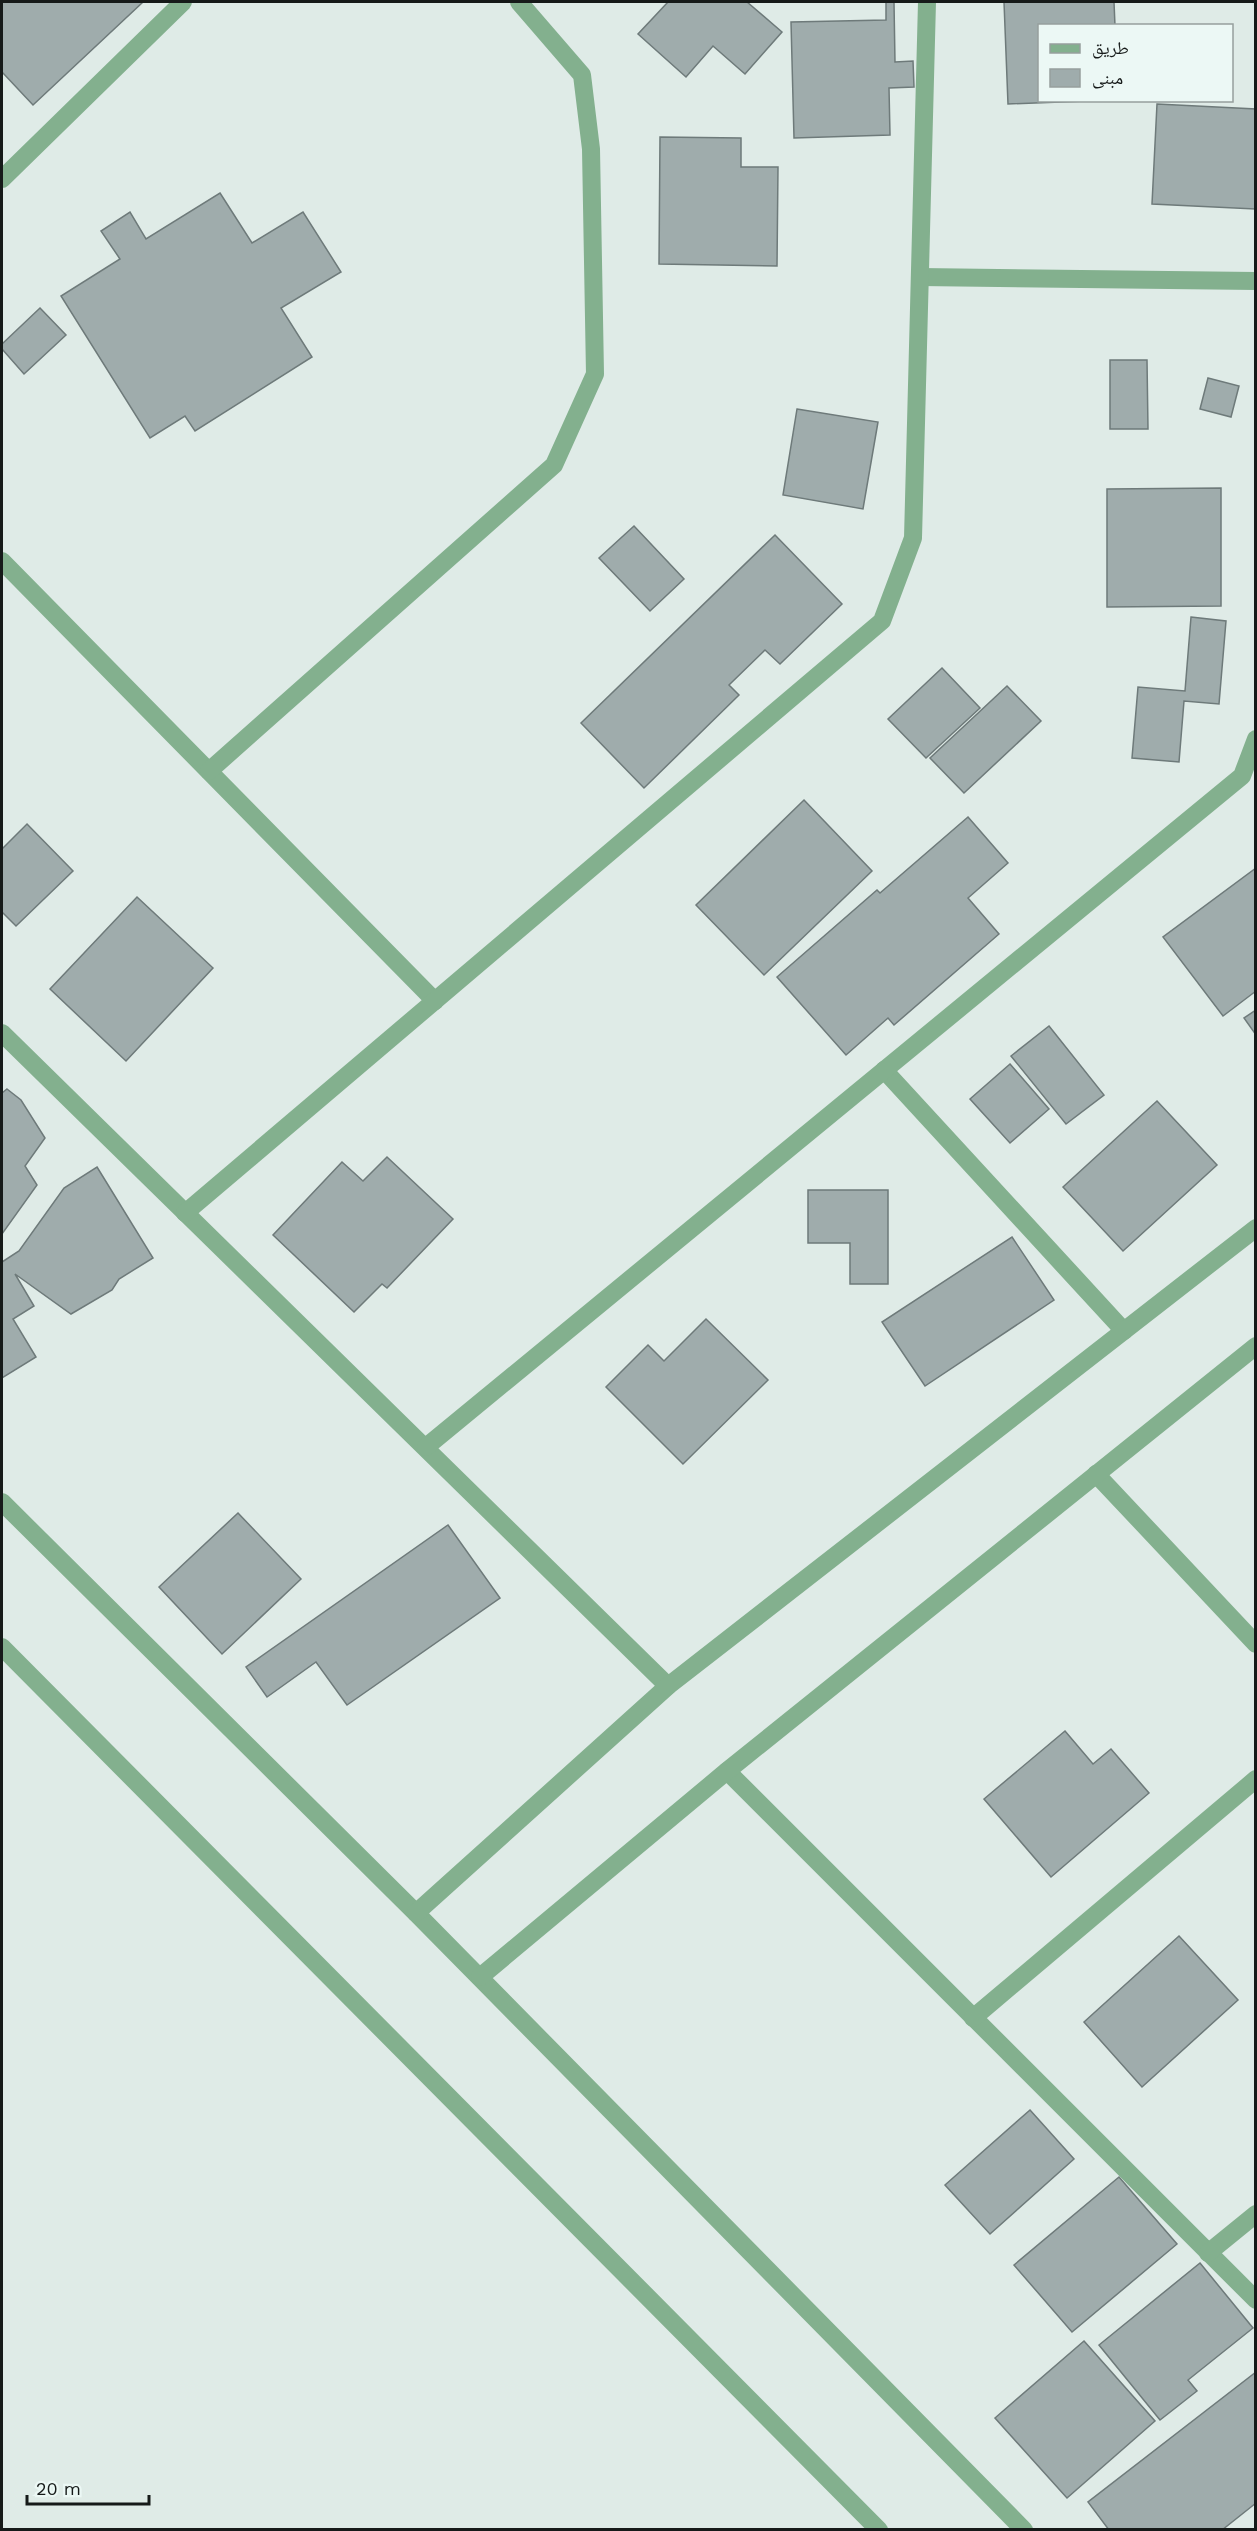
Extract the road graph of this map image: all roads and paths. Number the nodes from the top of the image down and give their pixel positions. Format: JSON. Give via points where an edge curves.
{"nodes":[{"id":1,"x":183,"y":2,"type":"edge"},
{"id":2,"x":519,"y":2,"type":"edge"},
{"id":3,"x":927,"y":2,"type":"edge"},
{"id":4,"x":2,"y":179,"type":"edge"},
{"id":5,"x":920,"y":277,"type":"junction"},
{"id":6,"x":1256,"y":281,"type":"edge"},
{"id":7,"x":2,"y":561,"type":"edge"},
{"id":8,"x":1256,"y":740,"type":"edge"},
{"id":9,"x":209,"y":771,"type":"junction"},
{"id":10,"x":435,"y":1001,"type":"junction"},
{"id":11,"x":2,"y":1034,"type":"edge"},
{"id":12,"x":884,"y":1070,"type":"junction"},
{"id":13,"x":185,"y":1213,"type":"junction"},
{"id":14,"x":1256,"y":1228,"type":"edge"},
{"id":15,"x":1124,"y":1330,"type":"junction"},
{"id":16,"x":1256,"y":1346,"type":"edge"},
{"id":17,"x":426,"y":1447,"type":"junction"},
{"id":18,"x":1096,"y":1474,"type":"junction"},
{"id":19,"x":2,"y":1502,"type":"edge"},
{"id":20,"x":1256,"y":1644,"type":"edge"},
{"id":21,"x":2,"y":1647,"type":"edge"},
{"id":22,"x":668,"y":1686,"type":"junction"},
{"id":23,"x":727,"y":1771,"type":"junction"},
{"id":24,"x":1256,"y":1779,"type":"edge"},
{"id":25,"x":416,"y":1913,"type":"junction"},
{"id":26,"x":480,"y":1977,"type":"junction"},
{"id":27,"x":973,"y":2018,"type":"junction"},
{"id":28,"x":1256,"y":2214,"type":"edge"},
{"id":29,"x":1208,"y":2253,"type":"junction"},
{"id":30,"x":1256,"y":2301,"type":"edge"},
{"id":31,"x":879,"y":2529,"type":"edge"},
{"id":32,"x":1024,"y":2529,"type":"edge"}],
"edges":[{"from":1,"to":4,"type":"street"},
{"from":2,"to":9,"type":"street","via":[[582,75],[591,149],[595,374],[554,465]]},
{"from":3,"to":5,"type":"street"},
{"from":5,"to":6,"type":"street"},
{"from":5,"to":10,"type":"street","via":[[913,538],[882,621]]},
{"from":7,"to":9,"type":"street"},
{"from":8,"to":12,"type":"street","via":[[1242,776]]},
{"from":9,"to":10,"type":"street"},
{"from":10,"to":13,"type":"street"},
{"from":11,"to":13,"type":"street"},
{"from":12,"to":15,"type":"street"},
{"from":12,"to":17,"type":"street"},
{"from":13,"to":17,"type":"street"},
{"from":14,"to":15,"type":"street"},
{"from":15,"to":22,"type":"street"},
{"from":16,"to":18,"type":"street"},
{"from":17,"to":22,"type":"street"},
{"from":18,"to":20,"type":"street"},
{"from":18,"to":23,"type":"street"},
{"from":19,"to":25,"type":"street"},
{"from":21,"to":31,"type":"street"},
{"from":22,"to":25,"type":"street"},
{"from":23,"to":26,"type":"street"},
{"from":23,"to":27,"type":"street"},
{"from":24,"to":27,"type":"street"},
{"from":25,"to":26,"type":"street"},
{"from":26,"to":32,"type":"street"},
{"from":27,"to":29,"type":"street"},
{"from":28,"to":29,"type":"street"},
{"from":29,"to":30,"type":"street"}]}
